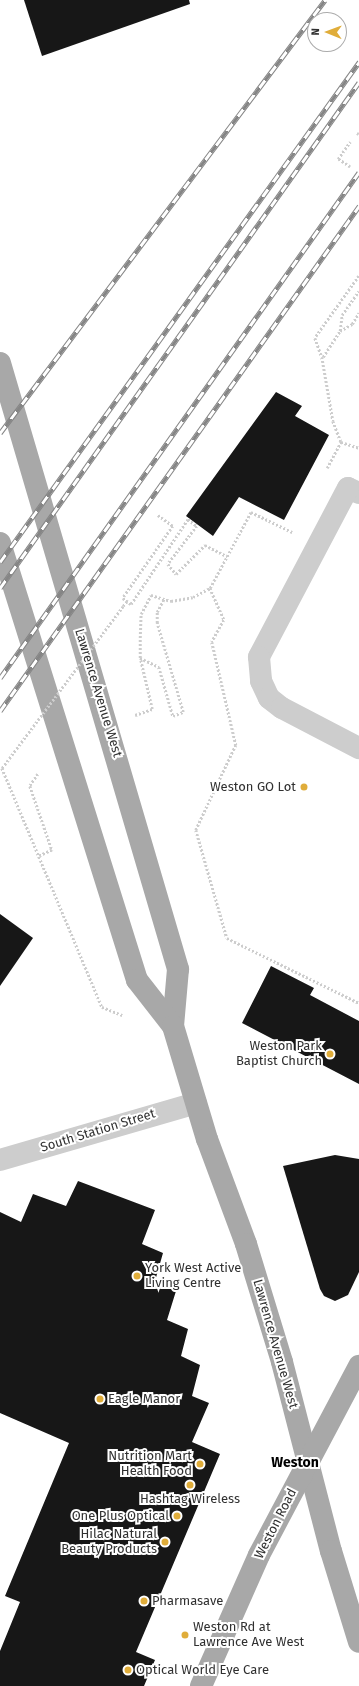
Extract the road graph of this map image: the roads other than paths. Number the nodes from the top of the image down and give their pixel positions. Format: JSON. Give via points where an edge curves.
{"nodes":[{"id":1,"x":0,"y":363,"type":"edge"},
{"id":2,"x":359,"y":493,"type":"edge"},
{"id":3,"x":0,"y":543,"type":"edge"},
{"id":4,"x":359,"y":748,"type":"edge"},
{"id":5,"x":173,"y":1026,"type":"junction"},
{"id":6,"x":196,"y":1103,"type":"junction"},
{"id":7,"x":0,"y":1160,"type":"edge"},
{"id":8,"x":359,"y":1366,"type":"edge"},
{"id":9,"x":308,"y":1463,"type":"junction"},
{"id":10,"x":354,"y":1612,"type":"edge"},
{"id":11,"x":359,"y":1642,"type":"edge"},
{"id":12,"x":201,"y":1686,"type":"edge"}],
"edges":[{"from":1,"to":5,"type":"main road","name":"Lawrence Avenue West","via":[[178,969]]},
{"from":2,"to":4,"type":"street","via":[[348,488],[258,657],[261,681],[269,698],[282,708]]},
{"from":3,"to":5,"type":"main road","name":"Lawrence Avenue West","via":[[137,980]]},
{"from":5,"to":6,"type":"main road","name":"Lawrence Avenue West"},
{"from":6,"to":7,"type":"street","name":"South Station Street"},
{"from":6,"to":9,"type":"main road","name":"Lawrence Avenue West","via":[[246,1244],[282,1362]]},
{"from":8,"to":9,"type":"main road","name":"Weston Road"},
{"from":9,"to":10,"type":"main road","name":"Lawrence Avenue West"},
{"from":9,"to":12,"type":"main road","name":"Weston Road","via":[[243,1588]]},
{"from":10,"to":11,"type":"main road","name":"Lawrence Avenue West"}]}
